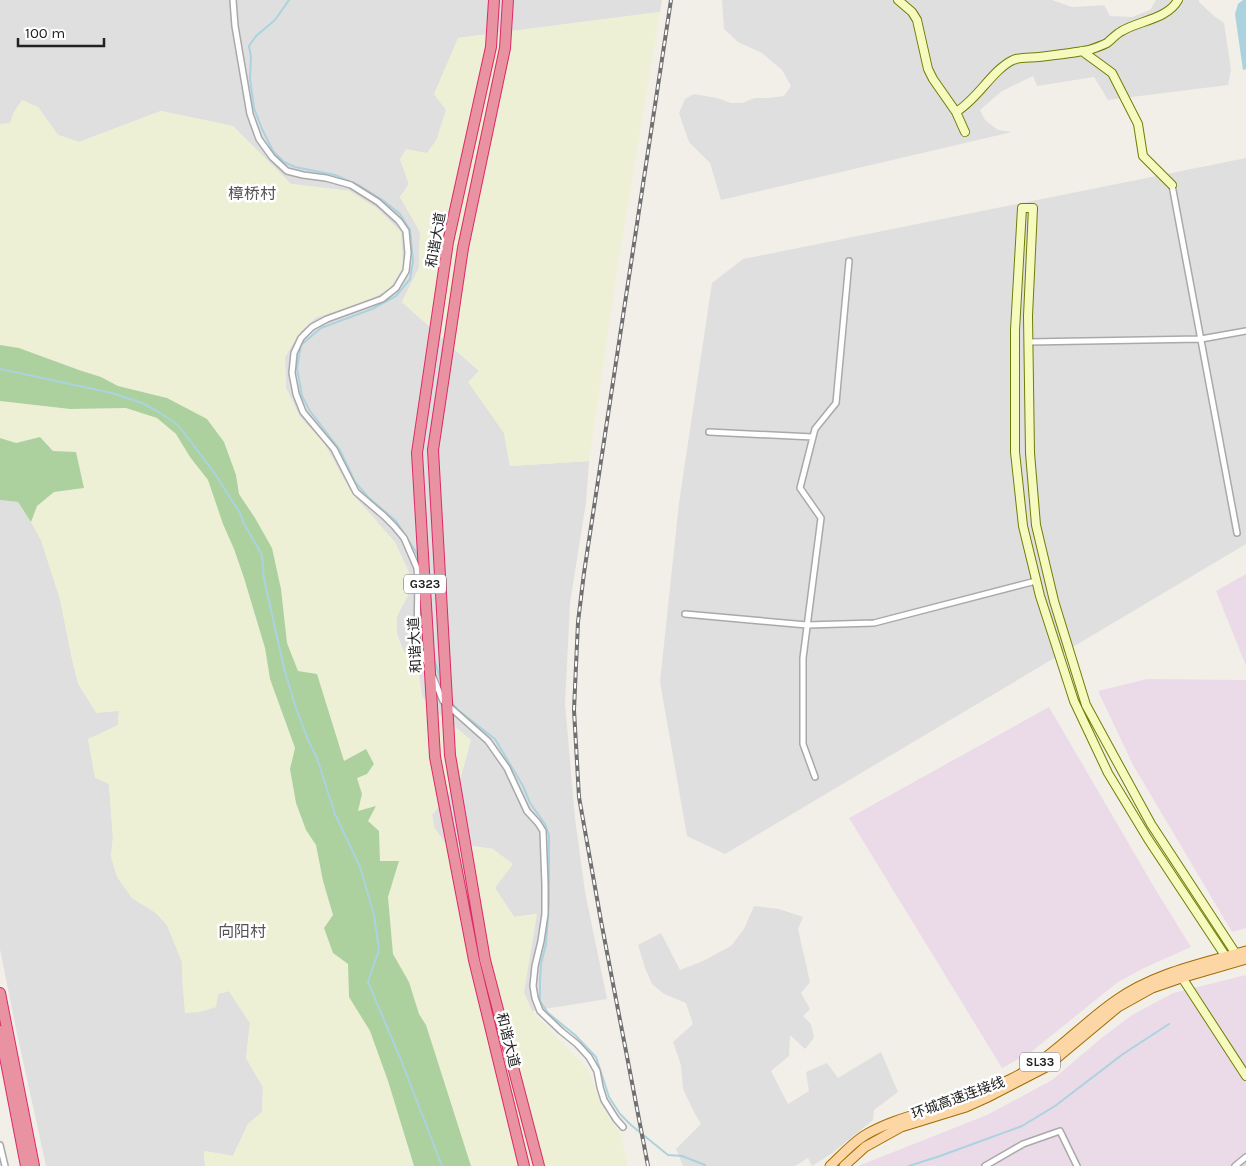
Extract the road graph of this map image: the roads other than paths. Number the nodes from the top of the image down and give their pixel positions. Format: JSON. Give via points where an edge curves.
{"nodes":[{"id":1,"x":233,"y":0,"type":"edge"},
{"id":2,"x":494,"y":0,"type":"edge"},
{"id":3,"x":508,"y":0,"type":"edge"},
{"id":4,"x":898,"y":0,"type":"edge"},
{"id":5,"x":1178,"y":0,"type":"edge"},
{"id":6,"x":1082,"y":51,"type":"junction"},
{"id":7,"x":956,"y":112,"type":"junction"},
{"id":8,"x":965,"y":132,"type":"dead end"},
{"id":9,"x":1172,"y":185,"type":"joint"},
{"id":10,"x":849,"y":261,"type":"dead end"},
{"id":11,"x":1246,"y":331,"type":"edge"},
{"id":12,"x":1201,"y":339,"type":"junction"},
{"id":13,"x":1028,"y":342,"type":"junction"},
{"id":14,"x":709,"y":432,"type":"dead end"},
{"id":15,"x":813,"y":437,"type":"junction"},
{"id":16,"x":1237,"y":533,"type":"dead end"},
{"id":17,"x":1036,"y":581,"type":"junction"},
{"id":18,"x":685,"y":614,"type":"dead end"},
{"id":19,"x":807,"y":625,"type":"junction"},
{"id":20,"x":447,"y":705,"type":"junction"},
{"id":21,"x":815,"y":777,"type":"dead end"},
{"id":22,"x":1246,"y":951,"type":"edge"},
{"id":23,"x":1241,"y":958,"type":"edge"},
{"id":24,"x":1228,"y":960,"type":"junction"},
{"id":25,"x":1179,"y":974,"type":"junction"},
{"id":26,"x":0,"y":993,"type":"edge"},
{"id":27,"x":0,"y":1031,"type":"edge"},
{"id":28,"x":5,"y":1047,"type":"edge"},
{"id":29,"x":1246,"y":1076,"type":"edge"},
{"id":30,"x":623,"y":1127,"type":"dead end"},
{"id":31,"x":0,"y":1145,"type":"edge"},
{"id":32,"x":1246,"y":1157,"type":"edge"},
{"id":33,"x":5,"y":1166,"type":"edge"},
{"id":34,"x":26,"y":1166,"type":"edge"},
{"id":35,"x":34,"y":1166,"type":"edge"},
{"id":36,"x":524,"y":1166,"type":"edge"},
{"id":37,"x":539,"y":1166,"type":"edge"},
{"id":38,"x":830,"y":1166,"type":"edge"},
{"id":39,"x":844,"y":1166,"type":"edge"},
{"id":40,"x":985,"y":1166,"type":"edge"},
{"id":41,"x":1077,"y":1166,"type":"edge"},
{"id":42,"x":1235,"y":1166,"type":"edge"}],
"edges":[{"from":1,"to":20,"type":"street","via":[[250,114],[259,139],[287,171],[351,185],[378,202],[406,231],[406,272],[396,288],[382,299],[327,319],[312,328],[301,338],[294,353],[292,373],[303,412],[334,448],[356,492],[404,538],[417,568],[417,638],[420,650]]},
{"from":2,"to":36,"type":"highway","name":"和谐大道","number":"G323","via":[[490,47],[448,242],[417,453],[435,757],[474,960]]},
{"from":3,"to":20,"type":"highway","name":"和谐大道","number":"G323","via":[[505,48],[463,248],[433,450]]},
{"from":4,"to":7,"type":"main road","via":[[917,20],[928,69]]},
{"from":5,"to":6,"type":"main road","via":[[1172,8],[1156,17],[1120,31],[1097,48]]},
{"from":6,"to":7,"type":"main road","via":[[1014,60]]},
{"from":6,"to":9,"type":"main road","via":[[1112,73],[1138,124],[1143,156]]},
{"from":7,"to":8,"type":"main road"},
{"from":9,"to":12,"type":"street"},
{"from":10,"to":15,"type":"street","via":[[836,403],[815,429]]},
{"from":11,"to":12,"type":"street"},
{"from":12,"to":13,"type":"street"},
{"from":12,"to":16,"type":"street"},
{"from":13,"to":17,"type":"main road","via":[[1033,208],[1022,208],[1015,330],[1015,452],[1024,526]]},
{"from":13,"to":23,"type":"main road","via":[[1030,453],[1036,526],[1054,601],[1086,704],[1151,824]]},
{"from":14,"to":15,"type":"street"},
{"from":15,"to":19,"type":"street","via":[[800,488],[822,518]]},
{"from":17,"to":19,"type":"street","via":[[874,623]]},
{"from":17,"to":24,"type":"main road","via":[[1074,701],[1108,773]]},
{"from":18,"to":19,"type":"street"},
{"from":19,"to":21,"type":"street","via":[[803,658],[803,744]]},
{"from":20,"to":30,"type":"street","via":[[488,741],[507,768],[527,811],[543,831],[545,914],[535,966],[535,998],[540,1011],[589,1057],[598,1071],[604,1100]]},
{"from":20,"to":37,"type":"highway","name":"和谐大道","number":"G323","via":[[450,756],[485,960]]},
{"from":22,"to":23,"type":"main road","name":"环城高速连接线","number":"SL33"},
{"from":23,"to":24,"type":"main road","name":"环城高速连接线","number":"SL33"},
{"from":24,"to":25,"type":"main road","name":"环城高速连接线","number":"SL33"},
{"from":25,"to":29,"type":"main road"},
{"from":25,"to":38,"type":"main road","name":"环城高速连接线","number":"SL33","via":[[1149,982],[1116,1000],[1042,1061],[1010,1080],[866,1134]]},
{"from":25,"to":39,"type":"main road","name":"环城高速连接线","number":"SL33","via":[[1118,1007],[1046,1067],[966,1107],[901,1127],[865,1147]]},
{"from":26,"to":28,"type":"highway"},
{"from":27,"to":28,"type":"highway"},
{"from":28,"to":34,"type":"highway"},
{"from":28,"to":35,"type":"highway"},
{"from":31,"to":33,"type":"street"},
{"from":32,"to":42,"type":"street"},
{"from":40,"to":41,"type":"street","via":[[1023,1144],[1060,1130]]}]}
